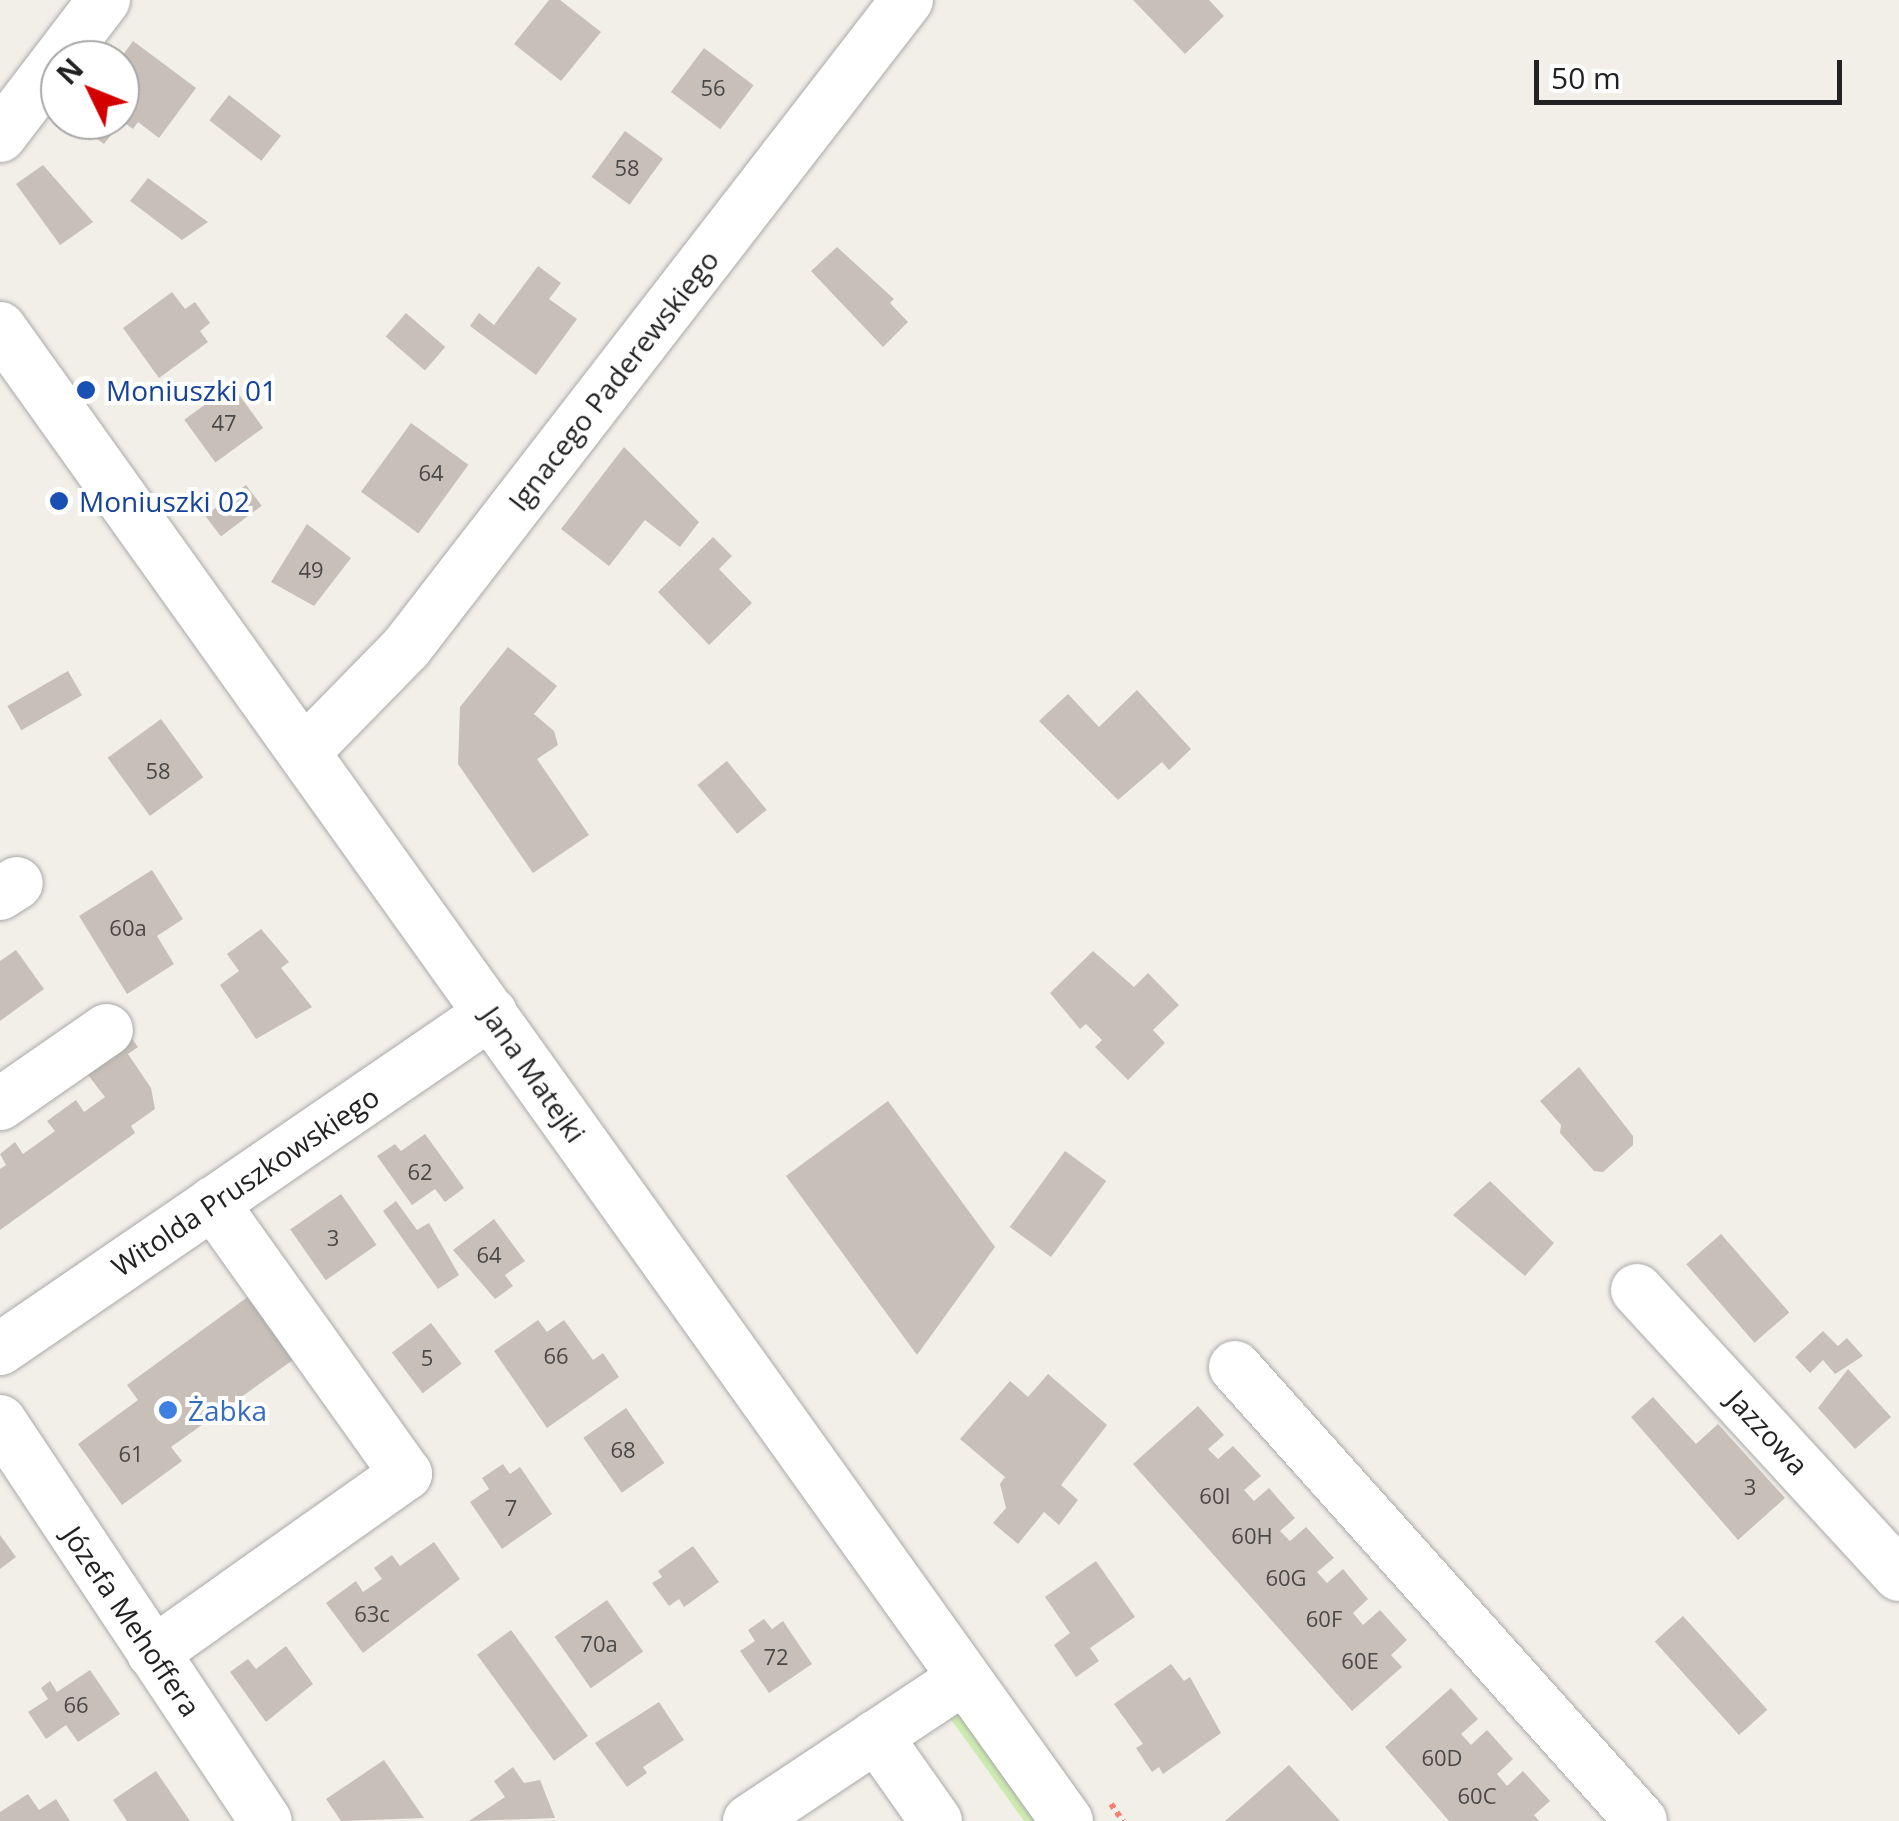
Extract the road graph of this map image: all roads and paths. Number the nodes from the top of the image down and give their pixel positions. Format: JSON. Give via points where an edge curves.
{"nodes":[{"id":1,"x":104,"y":0,"type":"edge"},
{"id":2,"x":907,"y":0,"type":"edge"},
{"id":3,"x":0,"y":136,"type":"edge"},
{"id":4,"x":0,"y":328,"type":"edge"},
{"id":5,"x":307,"y":749,"type":"junction"},
{"id":6,"x":491,"y":1013,"type":"junction"},
{"id":7,"x":107,"y":1030,"type":"dead end"},
{"id":8,"x":0,"y":1104,"type":"edge"},
{"id":9,"x":213,"y":1203,"type":"junction"},
{"id":10,"x":1638,"y":1290,"type":"dead end"},
{"id":11,"x":0,"y":1349,"type":"edge"},
{"id":12,"x":1236,"y":1367,"type":"dead end"},
{"id":13,"x":0,"y":1421,"type":"edge"},
{"id":14,"x":1899,"y":1575,"type":"edge"},
{"id":15,"x":153,"y":1653,"type":"junction"},
{"id":16,"x":963,"y":1679,"type":"junction"},
{"id":17,"x":876,"y":1736,"type":"junction"},
{"id":18,"x":266,"y":1821,"type":"edge"},
{"id":19,"x":749,"y":1821,"type":"edge"},
{"id":20,"x":936,"y":1821,"type":"edge"},
{"id":21,"x":1067,"y":1821,"type":"edge"},
{"id":22,"x":1641,"y":1821,"type":"edge"}],
"edges":[{"from":1,"to":3,"type":"street"},
{"from":2,"to":5,"type":"street","name":"Ignacego Paderewskiego","via":[[406,648]]},
{"from":4,"to":5,"type":"street","name":"Jana Matejki"},
{"from":5,"to":6,"type":"street","name":"Jana Matejki"},
{"from":6,"to":9,"type":"street","name":"Witolda Pruszkowskiego"},
{"from":6,"to":16,"type":"street","name":"Jana Matejki"},
{"from":7,"to":8,"type":"street"},
{"from":9,"to":11,"type":"street","name":"Witolda Pruszkowskiego"},
{"from":9,"to":15,"type":"street","via":[[406,1474]]},
{"from":10,"to":14,"type":"street","name":"Jazzowa"},
{"from":12,"to":22,"type":"street"},
{"from":13,"to":15,"type":"street","name":"Józefa Mehoffera"},
{"from":15,"to":18,"type":"street","name":"Józefa Mehoffera"},
{"from":16,"to":17,"type":"street"},
{"from":16,"to":21,"type":"street","name":"Jana Matejki"},
{"from":17,"to":19,"type":"street"},
{"from":17,"to":20,"type":"street"}]}
